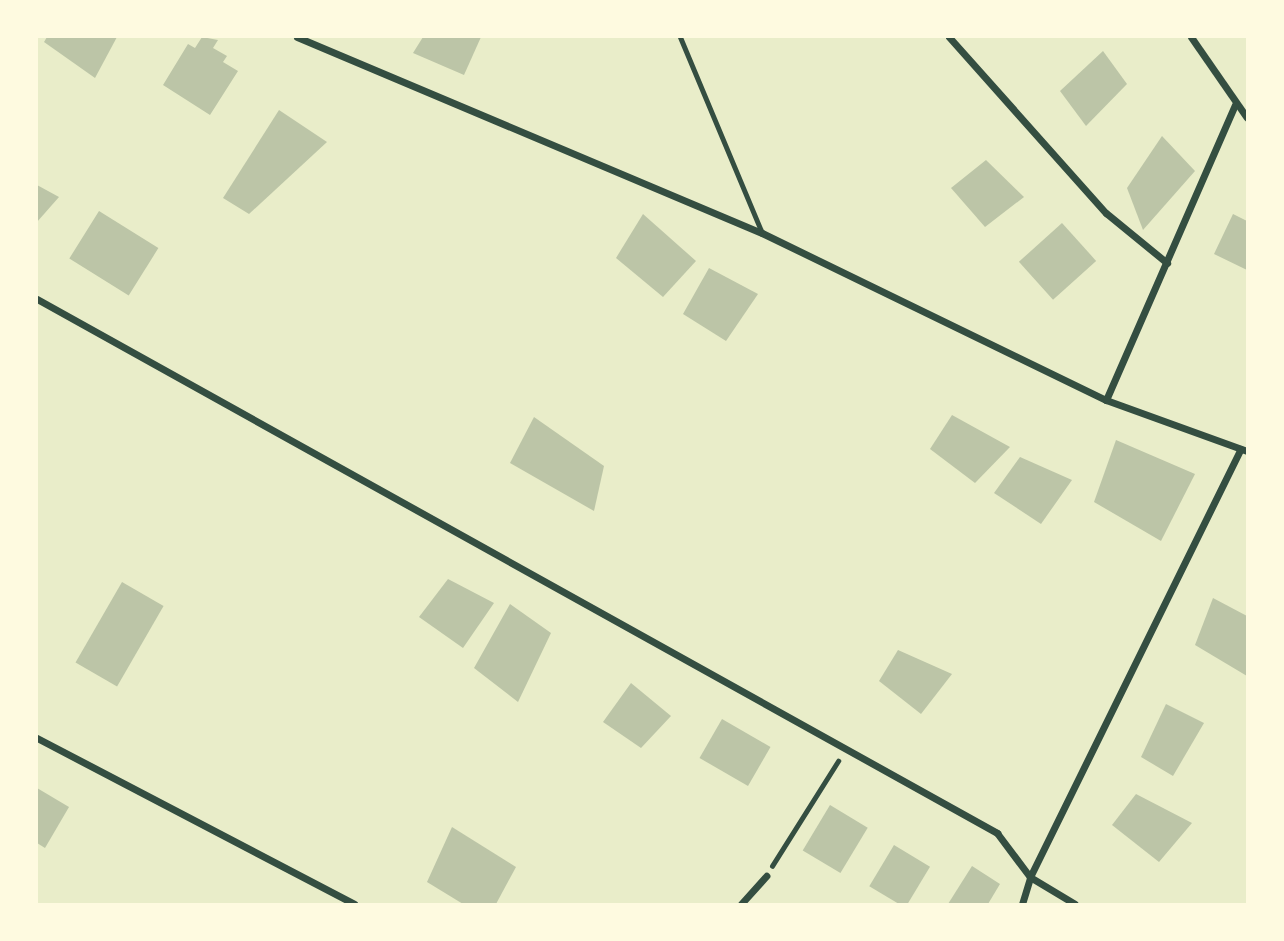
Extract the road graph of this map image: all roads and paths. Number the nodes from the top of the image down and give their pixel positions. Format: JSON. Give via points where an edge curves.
{"nodes":[{"id":1,"x":297,"y":37,"type":"edge"},
{"id":2,"x":680,"y":37,"type":"edge"},
{"id":3,"x":949,"y":37,"type":"edge"},
{"id":4,"x":1191,"y":37,"type":"edge"},
{"id":5,"x":1235,"y":105,"type":"junction"},
{"id":6,"x":1247,"y":118,"type":"edge"},
{"id":7,"x":762,"y":233,"type":"junction"},
{"id":8,"x":1167,"y":263,"type":"junction"},
{"id":9,"x":37,"y":299,"type":"edge"},
{"id":10,"x":1106,"y":400,"type":"junction"},
{"id":11,"x":1244,"y":450,"type":"edge"},
{"id":12,"x":37,"y":738,"type":"edge"},
{"id":13,"x":846,"y":749,"type":"junction"},
{"id":14,"x":766,"y":876,"type":"joint"},
{"id":15,"x":1030,"y":877,"type":"junction"},
{"id":16,"x":354,"y":904,"type":"edge"},
{"id":17,"x":741,"y":904,"type":"edge"},
{"id":18,"x":1021,"y":904,"type":"edge"},
{"id":19,"x":1075,"y":904,"type":"edge"}],
"edges":[{"from":1,"to":7,"type":"street"},
{"from":2,"to":7,"type":"lane"},
{"from":3,"to":8,"type":"street","via":[[1106,213]]},
{"from":4,"to":5,"type":"street"},
{"from":5,"to":6,"type":"street"},
{"from":5,"to":8,"type":"street"},
{"from":7,"to":10,"type":"street"},
{"from":8,"to":10,"type":"street"},
{"from":9,"to":13,"type":"street"},
{"from":10,"to":11,"type":"street"},
{"from":11,"to":15,"type":"street"},
{"from":12,"to":16,"type":"street"},
{"from":13,"to":14,"type":"path"},
{"from":13,"to":15,"type":"street","via":[[997,833]]},
{"from":14,"to":17,"type":"street"},
{"from":15,"to":18,"type":"street"},
{"from":15,"to":19,"type":"street"}]}
